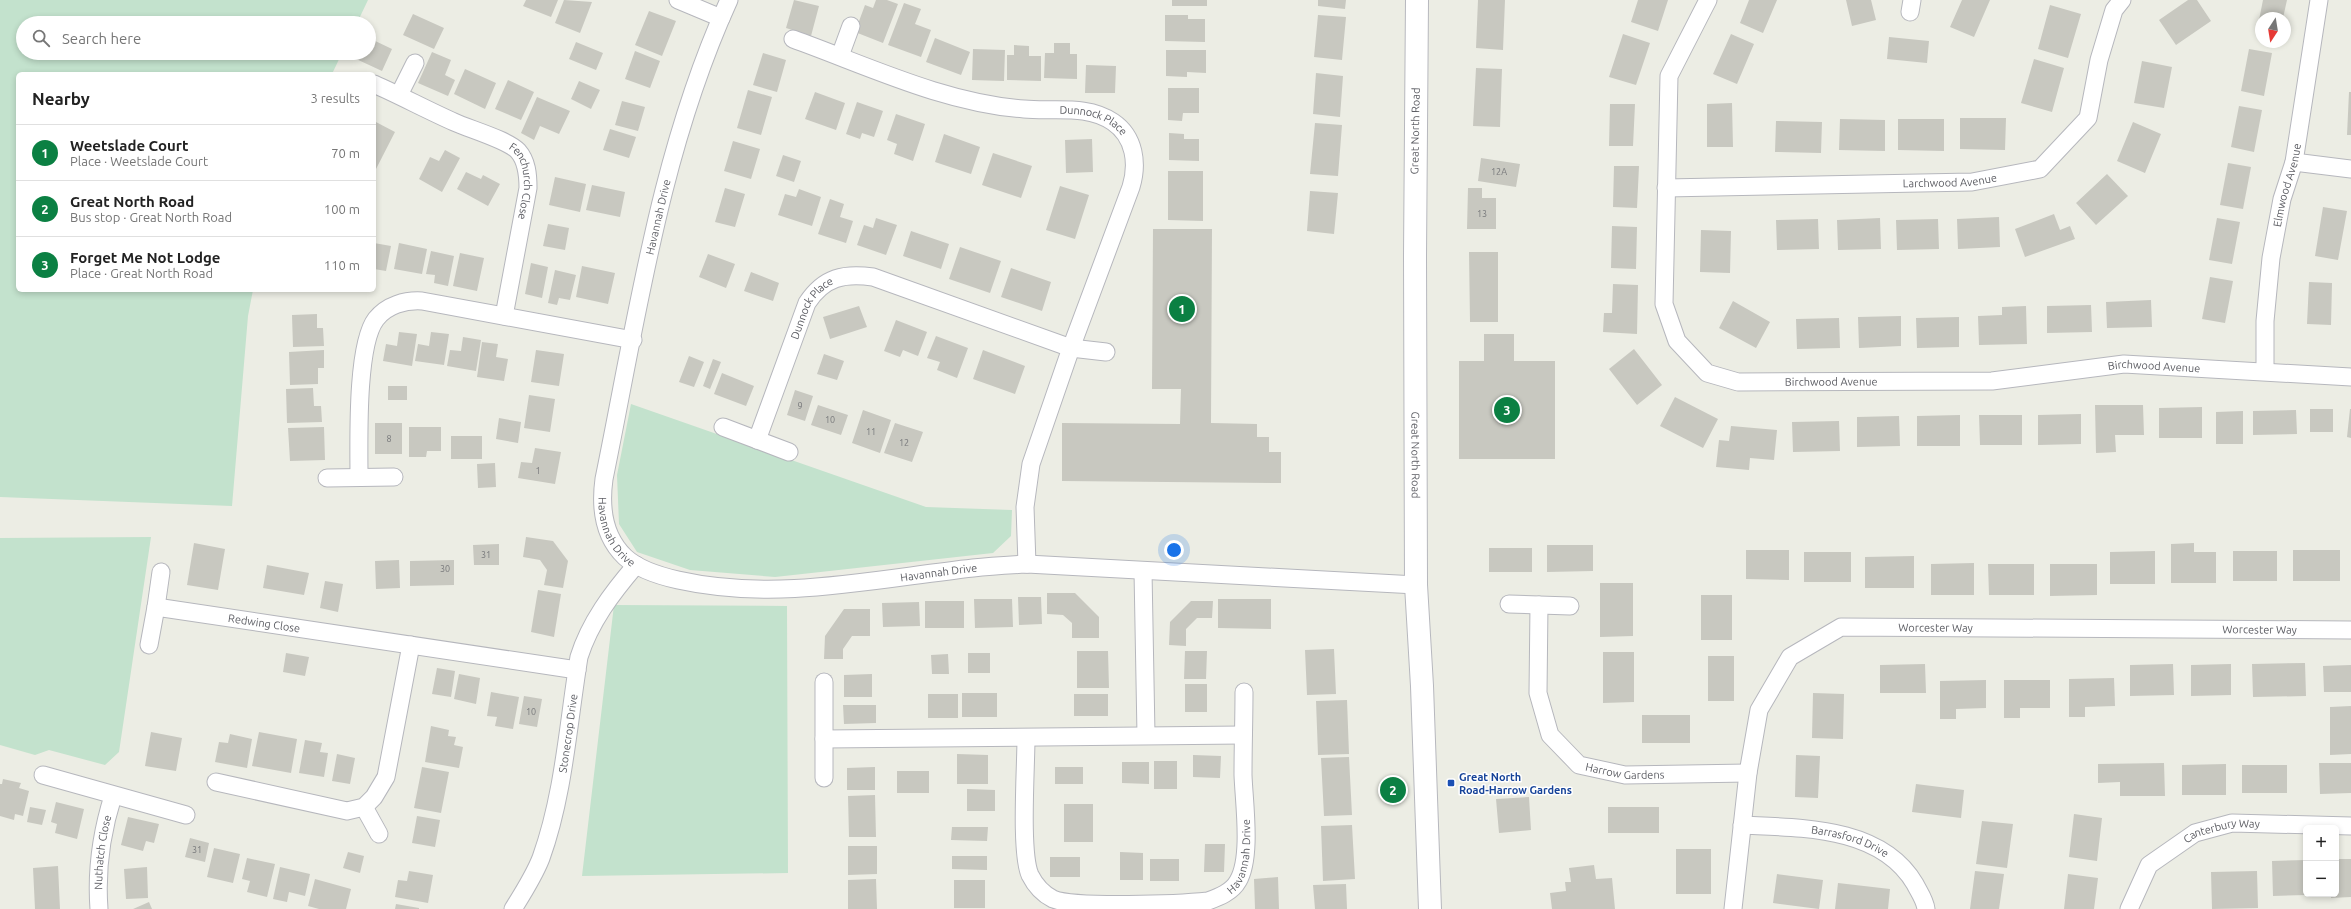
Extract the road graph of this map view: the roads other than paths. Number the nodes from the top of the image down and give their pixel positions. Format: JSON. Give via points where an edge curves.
{"nodes":[{"id":1,"x":678,"y":0,"type":"edge"},
{"id":2,"x":729,"y":0,"type":"edge"},
{"id":3,"x":1417,"y":0,"type":"edge"},
{"id":4,"x":1708,"y":0,"type":"edge"},
{"id":5,"x":2122,"y":0,"type":"edge"},
{"id":6,"x":2319,"y":0,"type":"edge"},
{"id":7,"x":721,"y":18,"type":"junction"},
{"id":8,"x":851,"y":26,"type":"dead end"},
{"id":9,"x":793,"y":39,"type":"dead end"},
{"id":10,"x":840,"y":56,"type":"junction"},
{"id":11,"x":415,"y":63,"type":"dead end"},
{"id":12,"x":376,"y":85,"type":"edge"},
{"id":13,"x":399,"y":95,"type":"junction"},
{"id":14,"x":2294,"y":162,"type":"junction"},
{"id":15,"x":2351,"y":168,"type":"edge"},
{"id":16,"x":1666,"y":188,"type":"junction"},
{"id":17,"x":504,"y":316,"type":"junction"},
{"id":18,"x":633,"y":340,"type":"junction"},
{"id":19,"x":1071,"y":348,"type":"junction"},
{"id":20,"x":1106,"y":352,"type":"dead end"},
{"id":21,"x":2264,"y":370,"type":"junction"},
{"id":22,"x":2351,"y":377,"type":"edge"},
{"id":23,"x":723,"y":427,"type":"dead end"},
{"id":24,"x":757,"y":440,"type":"junction"},
{"id":25,"x":789,"y":452,"type":"dead end"},
{"id":26,"x":359,"y":477,"type":"junction"},
{"id":27,"x":394,"y":477,"type":"dead end"},
{"id":28,"x":327,"y":478,"type":"dead end"},
{"id":29,"x":1028,"y":564,"type":"junction"},
{"id":30,"x":636,"y":565,"type":"junction"},
{"id":31,"x":1143,"y":571,"type":"junction"},
{"id":32,"x":161,"y":572,"type":"dead end"},
{"id":33,"x":1416,"y":585,"type":"junction"},
{"id":34,"x":1509,"y":604,"type":"dead end"},
{"id":35,"x":1538,"y":605,"type":"junction"},
{"id":36,"x":1570,"y":606,"type":"dead end"},
{"id":37,"x":156,"y":607,"type":"junction"},
{"id":38,"x":2351,"y":630,"type":"edge"},
{"id":39,"x":149,"y":645,"type":"dead end"},
{"id":40,"x":411,"y":646,"type":"junction"},
{"id":41,"x":577,"y":670,"type":"junction"},
{"id":42,"x":824,"y":682,"type":"dead end"},
{"id":43,"x":1244,"y":692,"type":"dead end"},
{"id":44,"x":1146,"y":735,"type":"junction"},
{"id":45,"x":1243,"y":735,"type":"junction"},
{"id":46,"x":1026,"y":738,"type":"junction"},
{"id":47,"x":824,"y":739,"type":"junction"},
{"id":48,"x":1748,"y":773,"type":"junction"},
{"id":49,"x":43,"y":775,"type":"dead end"},
{"id":50,"x":824,"y":778,"type":"dead end"},
{"id":51,"x":216,"y":782,"type":"dead end"},
{"id":52,"x":113,"y":796,"type":"junction"},
{"id":53,"x":364,"y":807,"type":"junction"},
{"id":54,"x":186,"y":815,"type":"dead end"},
{"id":55,"x":1742,"y":825,"type":"junction"},
{"id":56,"x":2351,"y":826,"type":"edge"},
{"id":57,"x":379,"y":834,"type":"dead end"},
{"id":58,"x":99,"y":909,"type":"edge"},
{"id":59,"x":513,"y":909,"type":"edge"},
{"id":60,"x":1430,"y":909,"type":"edge"},
{"id":61,"x":1733,"y":909,"type":"edge"},
{"id":62,"x":1926,"y":909,"type":"edge"},
{"id":63,"x":2129,"y":909,"type":"edge"}],
"edges":[{"from":1,"to":7,"type":"street"},
{"from":2,"to":7,"type":"street","name":"Havannah Drive"},
{"from":3,"to":33,"type":"main road","name":"Great North Road","via":[[1414,257]]},
{"from":4,"to":16,"type":"street","name":"Birchwood Avenue","via":[[1669,76]]},
{"from":5,"to":16,"type":"street","name":"Larchwood Avenue","via":[[2114,10],[2099,60],[2088,118],[2040,169],[1972,182]]},
{"from":6,"to":14,"type":"street","name":"Elmwood Avenue"},
{"from":7,"to":18,"type":"street","name":"Havannah Drive","via":[[677,141],[657,218]]},
{"from":8,"to":10,"type":"street"},
{"from":9,"to":10,"type":"street","name":"Dunnock Place"},
{"from":10,"to":19,"type":"street","name":"Dunnock Place","via":[[919,85],[982,104],[1023,109],[1088,111],[1112,121],[1124,133],[1133,150],[1133,178]]},
{"from":11,"to":13,"type":"street"},
{"from":12,"to":13,"type":"street","name":"Fenchurch Close"},
{"from":13,"to":17,"type":"street","name":"Fenchurch Close","via":[[454,122],[508,144],[524,158],[528,188]]},
{"from":14,"to":15,"type":"street"},
{"from":14,"to":21,"type":"street","name":"Elmwood Avenue","via":[[2282,199],[2271,258],[2265,321]]},
{"from":16,"to":21,"type":"street","name":"Birchwood Avenue","via":[[1664,304],[1677,341],[1707,373],[1738,382],[1992,381],[2124,364]]},
{"from":17,"to":18,"type":"street"},
{"from":17,"to":26,"type":"street","via":[[412,300],[391,306],[381,313],[366,339]]},
{"from":18,"to":30,"type":"street","name":"Havannah Drive","via":[[604,479],[602,503],[604,522],[610,536],[617,548]]},
{"from":19,"to":20,"type":"street"},
{"from":19,"to":24,"type":"street","name":"Dunnock Place","via":[[873,277],[858,275],[828,281],[816,290],[807,303]]},
{"from":19,"to":29,"type":"street","name":"Dunnock Place","via":[[1031,464],[1025,507]]},
{"from":21,"to":22,"type":"street","name":"Birchwood Avenue"},
{"from":23,"to":24,"type":"street"},
{"from":24,"to":25,"type":"street"},
{"from":26,"to":27,"type":"street"},
{"from":26,"to":28,"type":"street"},
{"from":29,"to":30,"type":"street","name":"Havannah Drive","via":[[974,568],[837,586],[778,589],[697,584],[651,572]]},
{"from":29,"to":31,"type":"street","name":"Havannah Drive","via":[[1063,564]]},
{"from":30,"to":41,"type":"street","name":"Stonecrop Drive","via":[[591,626]]},
{"from":31,"to":33,"type":"street","name":"Havannah Drive"},
{"from":31,"to":44,"type":"street"},
{"from":32,"to":37,"type":"street"},
{"from":33,"to":60,"type":"main road","name":"Great North Road"},
{"from":34,"to":35,"type":"street"},
{"from":35,"to":36,"type":"street"},
{"from":35,"to":48,"type":"street","name":"Harrow Gardens","via":[[1538,693],[1550,735],[1579,765],[1625,775]]},
{"from":37,"to":39,"type":"street"},
{"from":37,"to":40,"type":"street","name":"Redwing Close"},
{"from":38,"to":48,"type":"street","name":"Worcester Way","via":[[1841,627],[1790,657],[1759,710]]},
{"from":40,"to":41,"type":"street","name":"Redwing Close"},
{"from":40,"to":53,"type":"street","via":[[386,777],[374,797]]},
{"from":41,"to":59,"type":"street","name":"Stonecrop Drive","via":[[557,802],[549,833],[529,883]]},
{"from":42,"to":47,"type":"street"},
{"from":43,"to":45,"type":"street","name":"Havannah Drive"},
{"from":44,"to":45,"type":"street"},
{"from":44,"to":46,"type":"street"},
{"from":45,"to":46,"type":"street","name":"Havannah Drive","via":[[1245,842],[1238,881],[1225,893],[1208,901],[1077,904],[1044,893],[1036,885],[1027,863]]},
{"from":46,"to":47,"type":"street"},
{"from":47,"to":50,"type":"street"},
{"from":48,"to":55,"type":"street","name":"Worcester Way"},
{"from":49,"to":52,"type":"street"},
{"from":51,"to":53,"type":"street","via":[[347,811]]},
{"from":52,"to":54,"type":"street"},
{"from":52,"to":58,"type":"street","name":"Nuthatch Close","via":[[99,859]]},
{"from":53,"to":57,"type":"street"},
{"from":55,"to":61,"type":"street","name":"Worcester Way"},
{"from":55,"to":62,"type":"street","name":"Barrasford Drive","via":[[1821,830],[1871,844],[1908,872],[1925,902]]},
{"from":56,"to":63,"type":"street","name":"Canterbury Way","via":[[2232,823],[2195,833],[2149,865]]}]}
